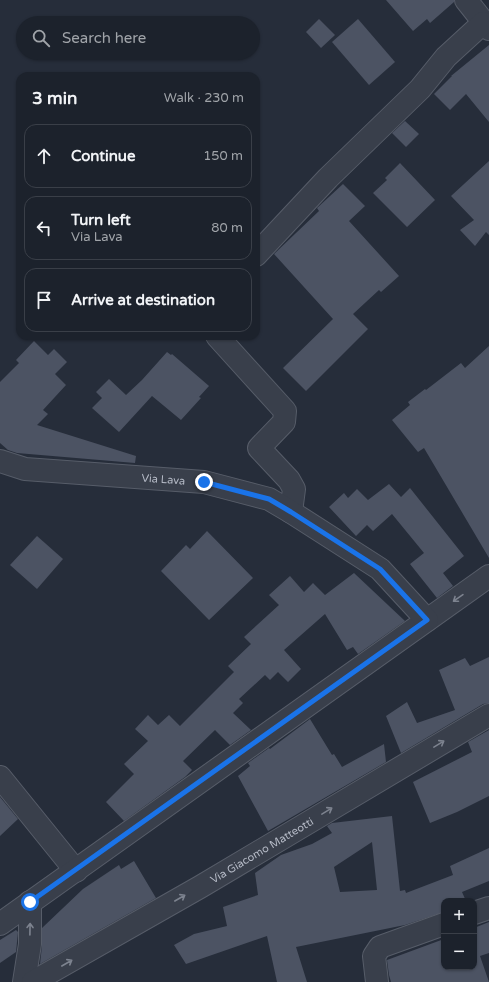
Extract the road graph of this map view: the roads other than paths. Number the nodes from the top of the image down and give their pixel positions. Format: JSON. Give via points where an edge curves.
{"nodes":[{"id":1,"x":466,"y":0,"type":"edge"},
{"id":2,"x":486,"y":26,"type":"edge"},
{"id":3,"x":260,"y":251,"type":"edge"},
{"id":4,"x":221,"y":340,"type":"edge"},
{"id":5,"x":0,"y":461,"type":"edge"},
{"id":6,"x":291,"y":512,"type":"junction"},
{"id":7,"x":489,"y":576,"type":"edge"},
{"id":8,"x":427,"y":620,"type":"junction"},
{"id":9,"x":489,"y":714,"type":"edge"},
{"id":10,"x":0,"y":777,"type":"edge"},
{"id":11,"x":76,"y":871,"type":"junction"},
{"id":12,"x":30,"y":902,"type":"junction"},
{"id":13,"x":489,"y":908,"type":"edge"},
{"id":14,"x":477,"y":912,"type":"edge"},
{"id":15,"x":0,"y":924,"type":"edge"},
{"id":16,"x":441,"y":925,"type":"edge"},
{"id":17,"x":24,"y":982,"type":"edge"},
{"id":18,"x":33,"y":982,"type":"edge"},
{"id":19,"x":377,"y":982,"type":"edge"}],
"edges":[{"from":1,"to":2,"type":"street"},
{"from":2,"to":3,"type":"street","via":[[446,58],[420,89],[328,178]]},
{"from":4,"to":6,"type":"street","via":[[285,411],[284,422],[259,448],[289,480],[294,489]]},
{"from":5,"to":6,"type":"street","name":"Via Lava","via":[[25,469],[204,482],[269,499]]},
{"from":6,"to":8,"type":"street","name":"Via Lava","via":[[380,569]]},
{"from":7,"to":8,"type":"street","one_way":true},
{"from":8,"to":11,"type":"street"},
{"from":18,"to":9,"type":"street","name":"Via Giacomo Matteotti","one_way":true,"via":[[200,887]]},
{"from":10,"to":11,"type":"street"},
{"from":11,"to":12,"type":"street"},
{"from":12,"to":15,"type":"street"},
{"from":17,"to":12,"type":"street","one_way":true,"via":[[30,944]]},
{"from":13,"to":14,"type":"street"},
{"from":16,"to":19,"type":"street","via":[[380,947],[374,956]]}]}
